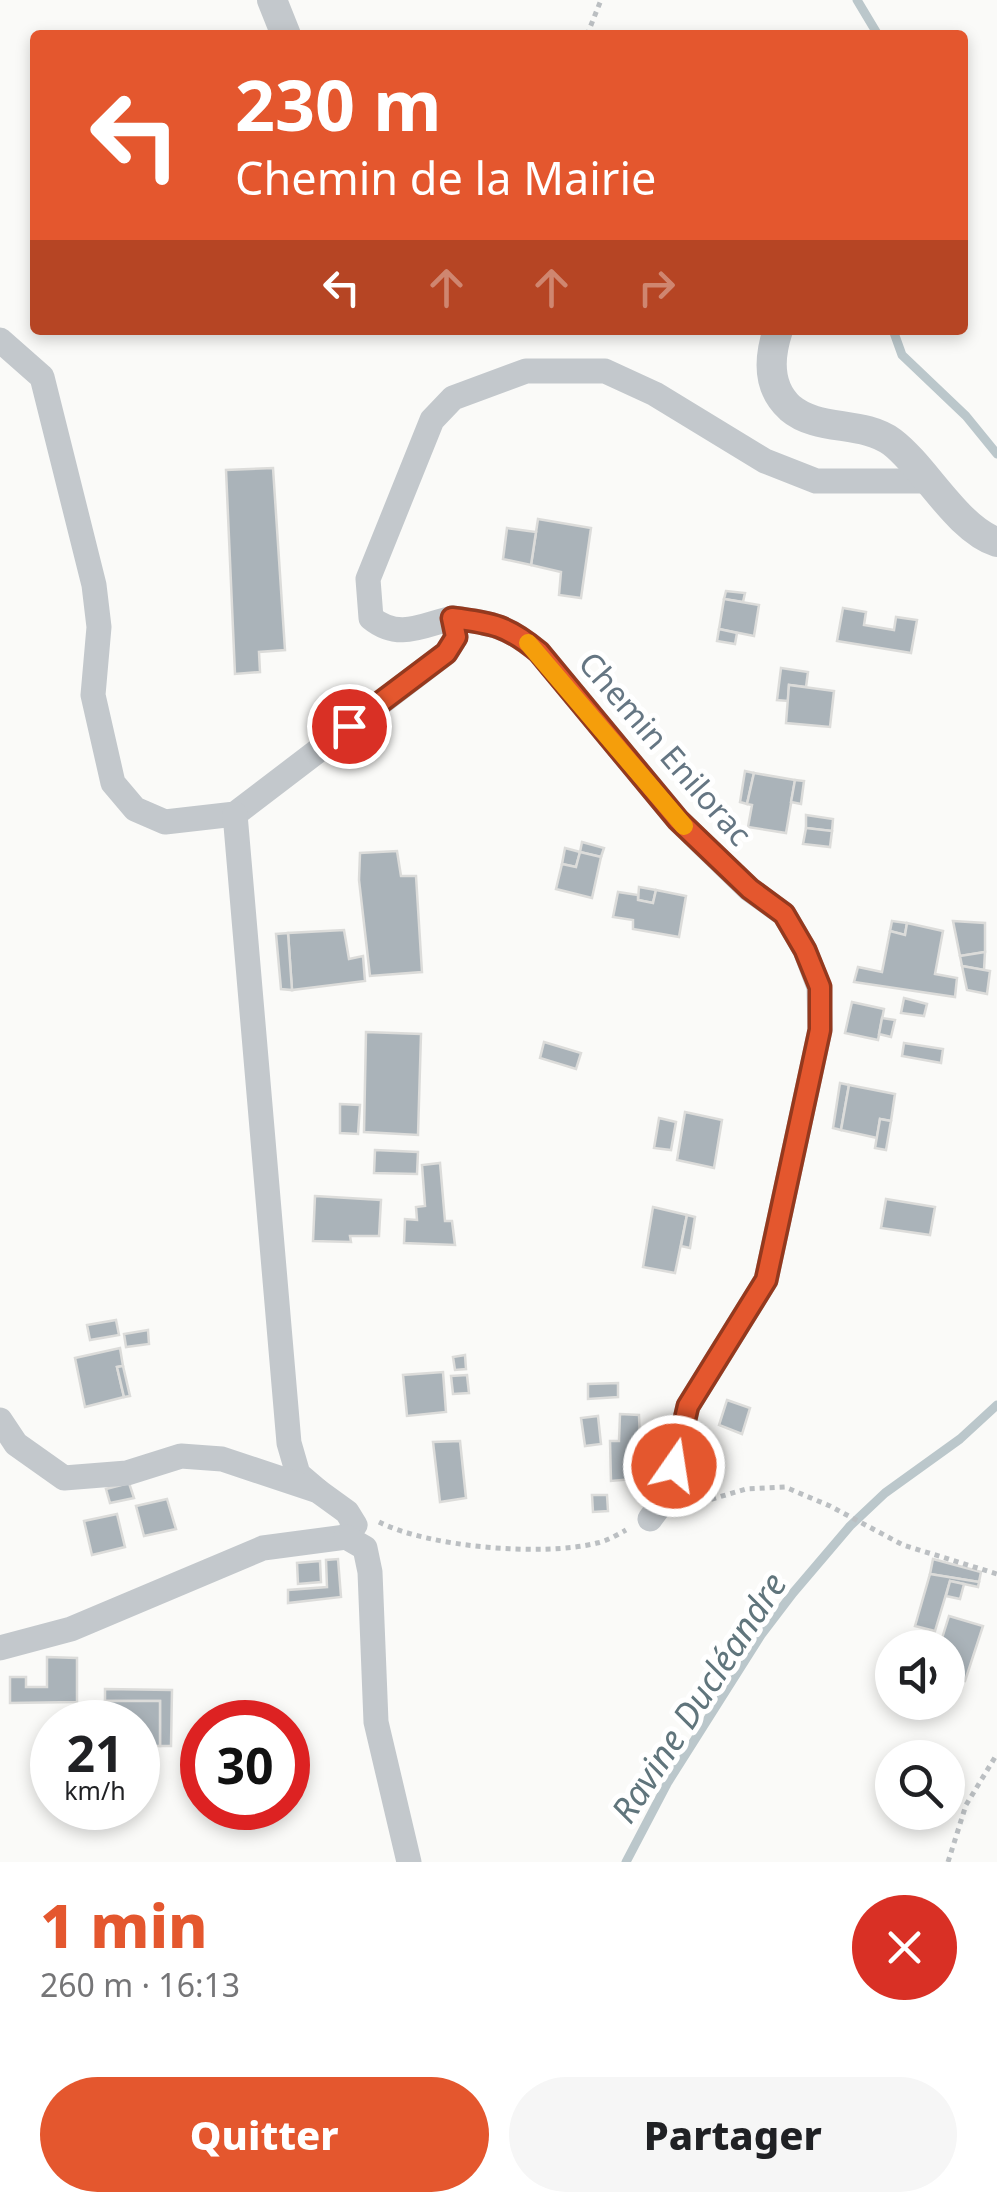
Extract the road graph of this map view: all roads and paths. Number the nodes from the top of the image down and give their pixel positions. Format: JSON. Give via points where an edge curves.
{"nodes":[{"id":1,"x":272,"y":0,"type":"edge"},
{"id":2,"x":602,"y":0,"type":"edge"},
{"id":3,"x":284,"y":30,"type":"edge"},
{"id":4,"x":589,"y":30,"type":"edge"},
{"id":5,"x":776,"y":335,"type":"edge"},
{"id":6,"x":0,"y":340,"type":"edge"},
{"id":7,"x":927,"y":481,"type":"junction"},
{"id":8,"x":997,"y":542,"type":"edge"},
{"id":9,"x":452,"y":618,"type":"junction"},
{"id":10,"x":235,"y":814,"type":"junction"},
{"id":11,"x":0,"y":1420,"type":"edge"},
{"id":12,"x":318,"y":1491,"type":"junction"},
{"id":13,"x":650,"y":1519,"type":"dead end"},
{"id":14,"x":346,"y":1537,"type":"junction"},
{"id":15,"x":0,"y":1648,"type":"edge"},
{"id":16,"x":997,"y":1754,"type":"edge"},
{"id":17,"x":409,"y":1862,"type":"edge"},
{"id":18,"x":948,"y":1862,"type":"edge"}],
"edges":[{"from":1,"to":3,"type":"street"},
{"from":2,"to":4,"type":"path"},
{"from":5,"to":7,"type":"street","via":[[770,354],[774,388],[792,410],[891,441]]},
{"from":6,"to":10,"type":"street","via":[[42,376],[94,585],[99,627],[93,695],[113,784],[135,809],[165,822]]},
{"from":7,"to":8,"type":"street"},
{"from":7,"to":9,"type":"street","via":[[816,482],[764,461],[656,394],[605,371],[526,371],[453,398],[432,420],[368,579],[370,618],[385,629]]},
{"from":9,"to":10,"type":"street","via":[[456,637],[446,653]]},
{"from":9,"to":13,"type":"street","name":"Chemin Enilorac","via":[[514,631],[539,652],[678,820],[784,914],[820,987],[820,1030],[766,1280],[688,1406],[667,1496]]},
{"from":10,"to":12,"type":"street","via":[[289,1443],[298,1474]]},
{"from":11,"to":12,"type":"street","via":[[16,1444],[64,1478],[126,1472],[181,1456],[222,1459]]},
{"from":12,"to":14,"type":"street","via":[[355,1525]]},
{"from":14,"to":15,"type":"street","via":[[263,1548],[70,1628]]},
{"from":14,"to":17,"type":"street","via":[[365,1548],[370,1572],[376,1722]]},
{"from":16,"to":18,"type":"path","via":[[966,1804]]}]}
